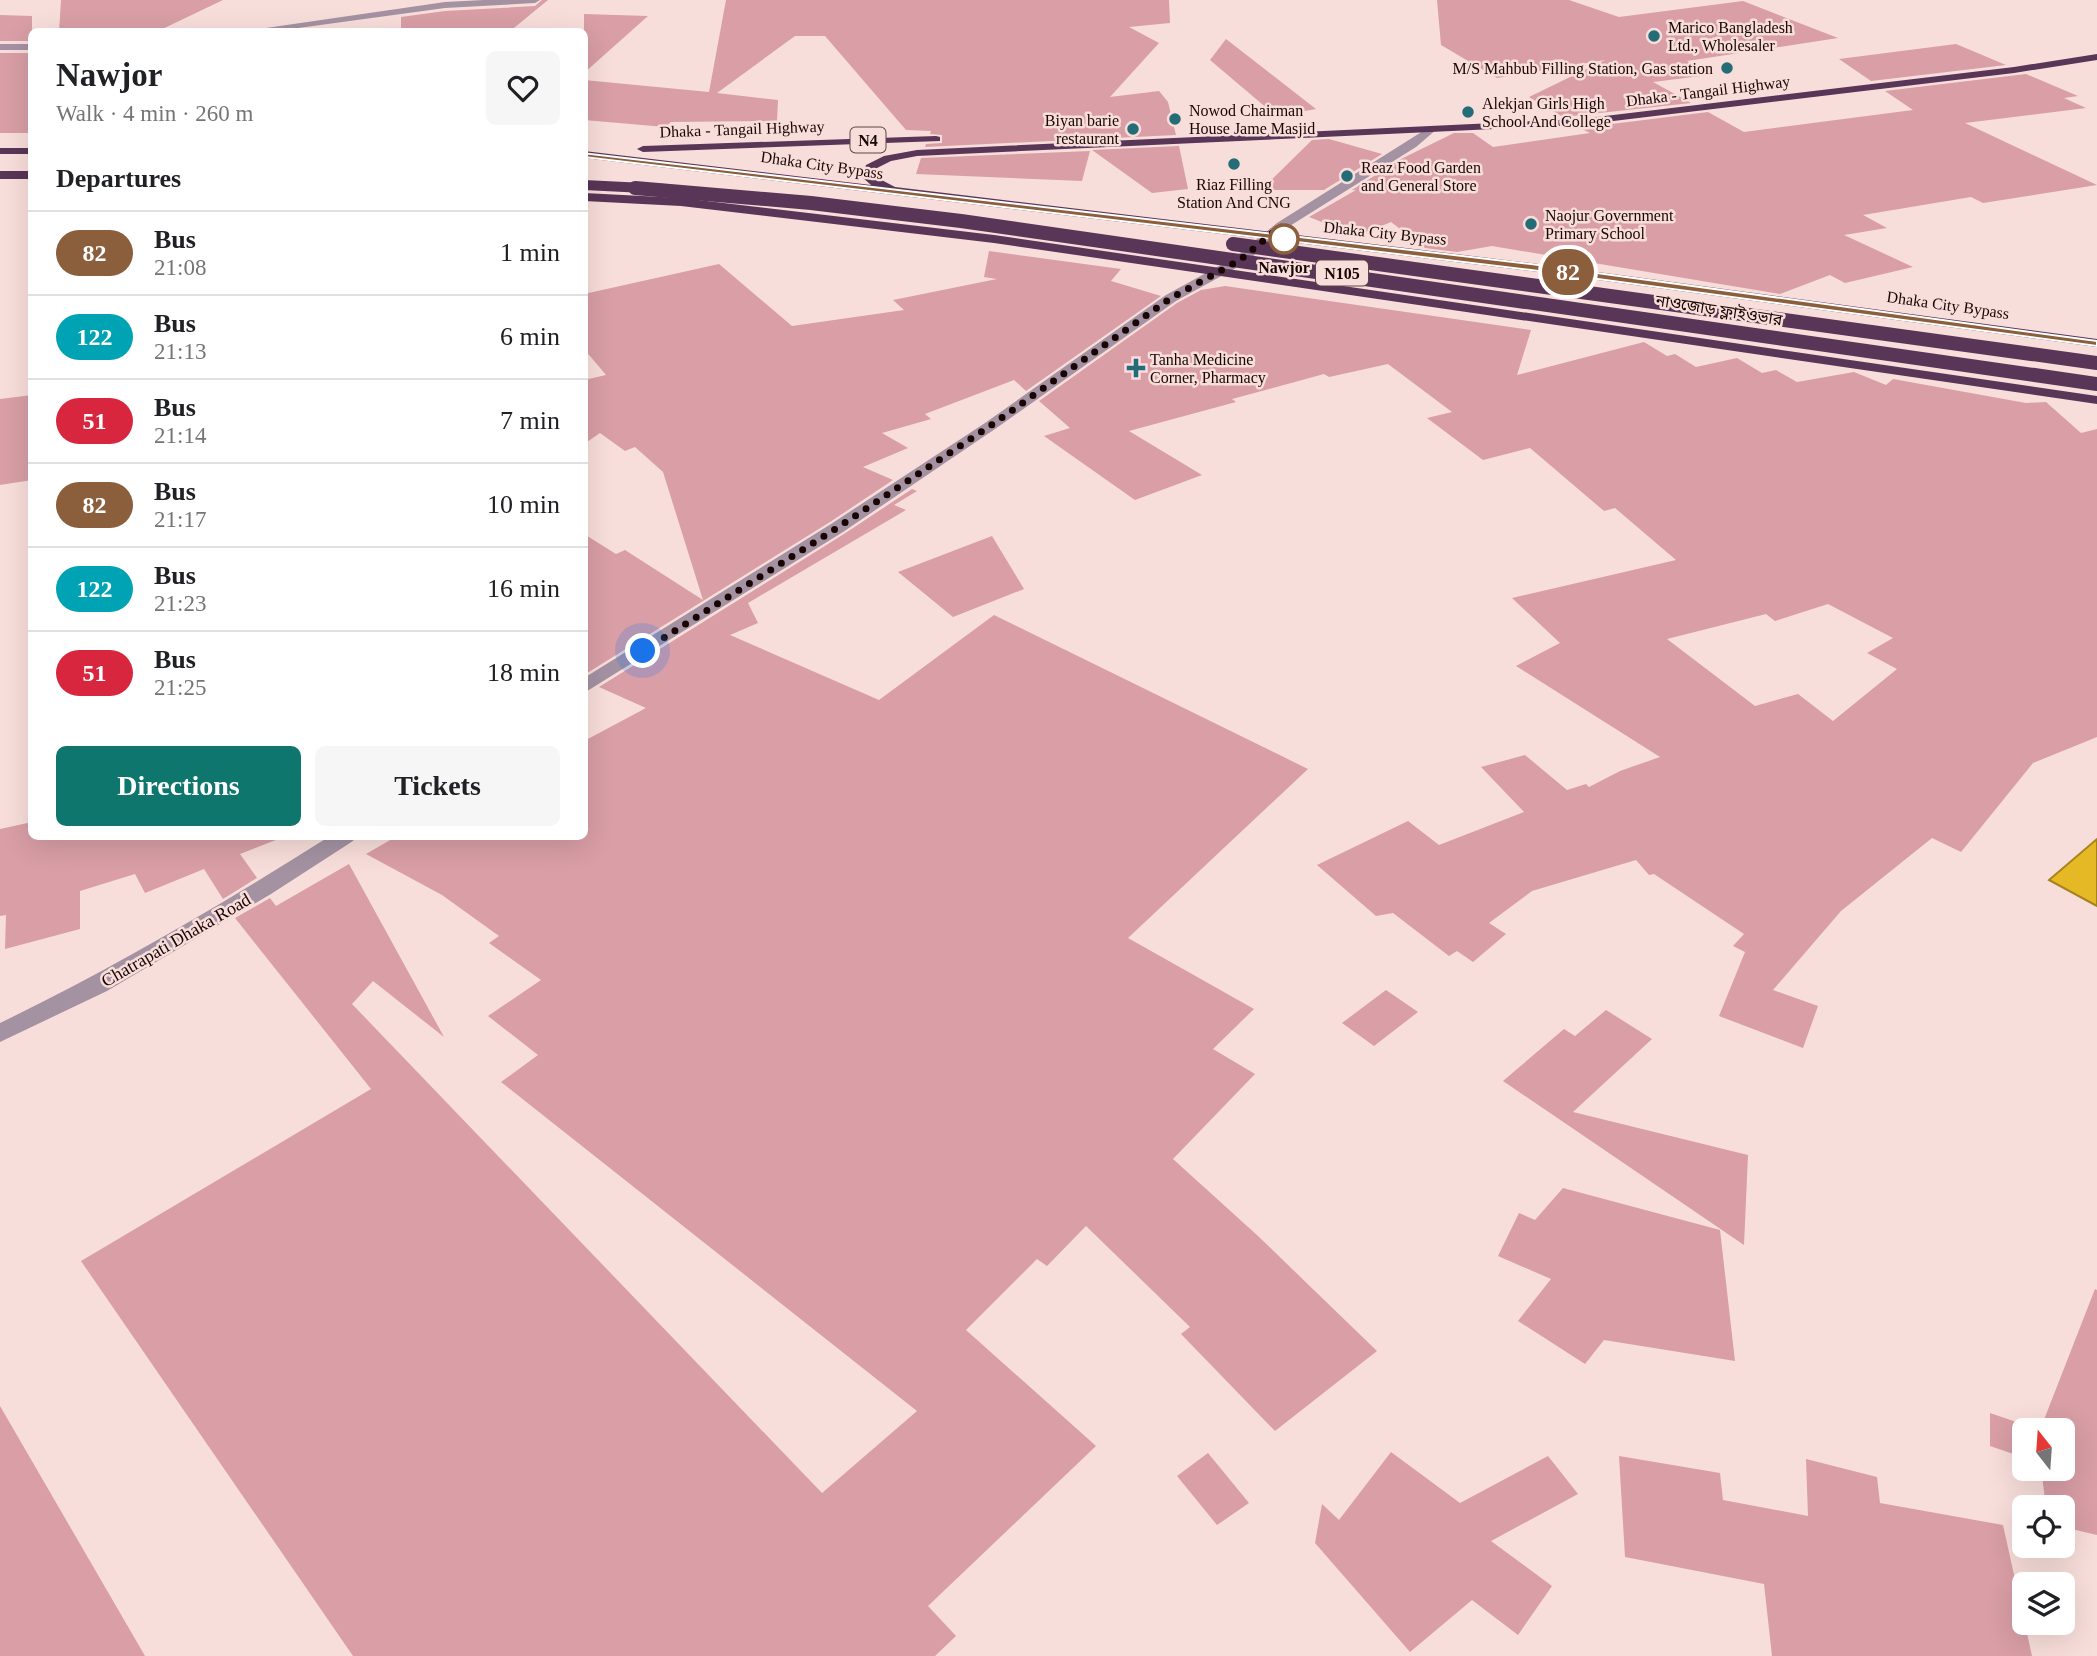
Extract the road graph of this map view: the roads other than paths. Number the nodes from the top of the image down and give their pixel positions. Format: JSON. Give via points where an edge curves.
{"nodes":[{"id":1,"x":536,"y":0,"type":"edge"},
{"id":2,"x":273,"y":28,"type":"edge"},
{"id":3,"x":0,"y":47,"type":"edge"},
{"id":4,"x":28,"y":47,"type":"edge"},
{"id":5,"x":2097,"y":57,"type":"edge"},
{"id":6,"x":1431,"y":129,"type":"junction"},
{"id":7,"x":1152,"y":140,"type":"junction"},
{"id":8,"x":0,"y":151,"type":"edge"},
{"id":9,"x":28,"y":152,"type":"edge"},
{"id":10,"x":588,"y":153,"type":"edge"},
{"id":11,"x":588,"y":153,"type":"edge"},
{"id":12,"x":0,"y":161,"type":"edge"},
{"id":13,"x":28,"y":161,"type":"edge"},
{"id":14,"x":611,"y":172,"type":"dead end"},
{"id":15,"x":0,"y":175,"type":"edge"},
{"id":16,"x":28,"y":175,"type":"edge"},
{"id":17,"x":588,"y":185,"type":"edge"},
{"id":18,"x":0,"y":188,"type":"edge"},
{"id":19,"x":28,"y":188,"type":"edge"},
{"id":20,"x":909,"y":195,"type":"junction"},
{"id":21,"x":588,"y":197,"type":"edge"},
{"id":22,"x":1267,"y":237,"type":"junction"},
{"id":23,"x":1216,"y":272,"type":"junction"},
{"id":24,"x":2097,"y":343,"type":"edge"},
{"id":25,"x":2097,"y":363,"type":"edge"},
{"id":26,"x":2095,"y":397,"type":"edge"},
{"id":27,"x":588,"y":684,"type":"edge"},
{"id":28,"x":340,"y":840,"type":"edge"},
{"id":29,"x":0,"y":1033,"type":"edge"}],
"edges":[{"from":1,"to":2,"type":"street","via":[[445,5]]},
{"from":3,"to":4,"type":"street"},
{"from":5,"to":6,"type":"highway","name":"Dhaka - Tangail Highway","number":"N4","via":[[1580,122]]},
{"from":6,"to":7,"type":"highway","name":"Dhaka - Tangail Highway","number":"N4"},
{"from":6,"to":22,"type":"street"},
{"from":7,"to":10,"type":"highway","name":"Dhaka - Tangail Highway","number":"N4","via":[[865,140]]},
{"from":7,"to":20,"type":"highway","name":"Dhaka - Tangail Highway","number":"N4","via":[[917,153],[870,167],[868,177]]},
{"from":8,"to":9,"type":"highway"},
{"from":11,"to":20,"type":"highway","name":"Dhaka City Bypass","number":"N105"},
{"from":12,"to":13,"type":"highway"},
{"from":14,"to":25,"type":"highway","name":"নাওজোড় ফ্লাইওভার","number":"N105","bridge":true,"via":[[746,183],[1352,259]]},
{"from":15,"to":16,"type":"highway"},
{"from":17,"to":26,"type":"highway","name":"নাওজোড় ফ্লাইওভার","number":"N105","bridge":true,"via":[[689,190],[927,216],[1500,295]]},
{"from":18,"to":19,"type":"highway"},
{"from":20,"to":22,"type":"highway","name":"Dhaka City Bypass","number":"N105"},
{"from":21,"to":23,"type":"highway","via":[[681,202],[994,239]]},
{"from":22,"to":23,"type":"street","via":[[1240,260]]},
{"from":22,"to":24,"type":"highway","name":"Dhaka City Bypass","number":"N105","via":[[1531,267]]},
{"from":23,"to":26,"type":"highway"},
{"from":23,"to":27,"type":"street","via":[[1171,298],[837,528]]},
{"from":28,"to":29,"type":"street","name":"Chatrapati Dhaka Road","via":[[99,985]]}]}
